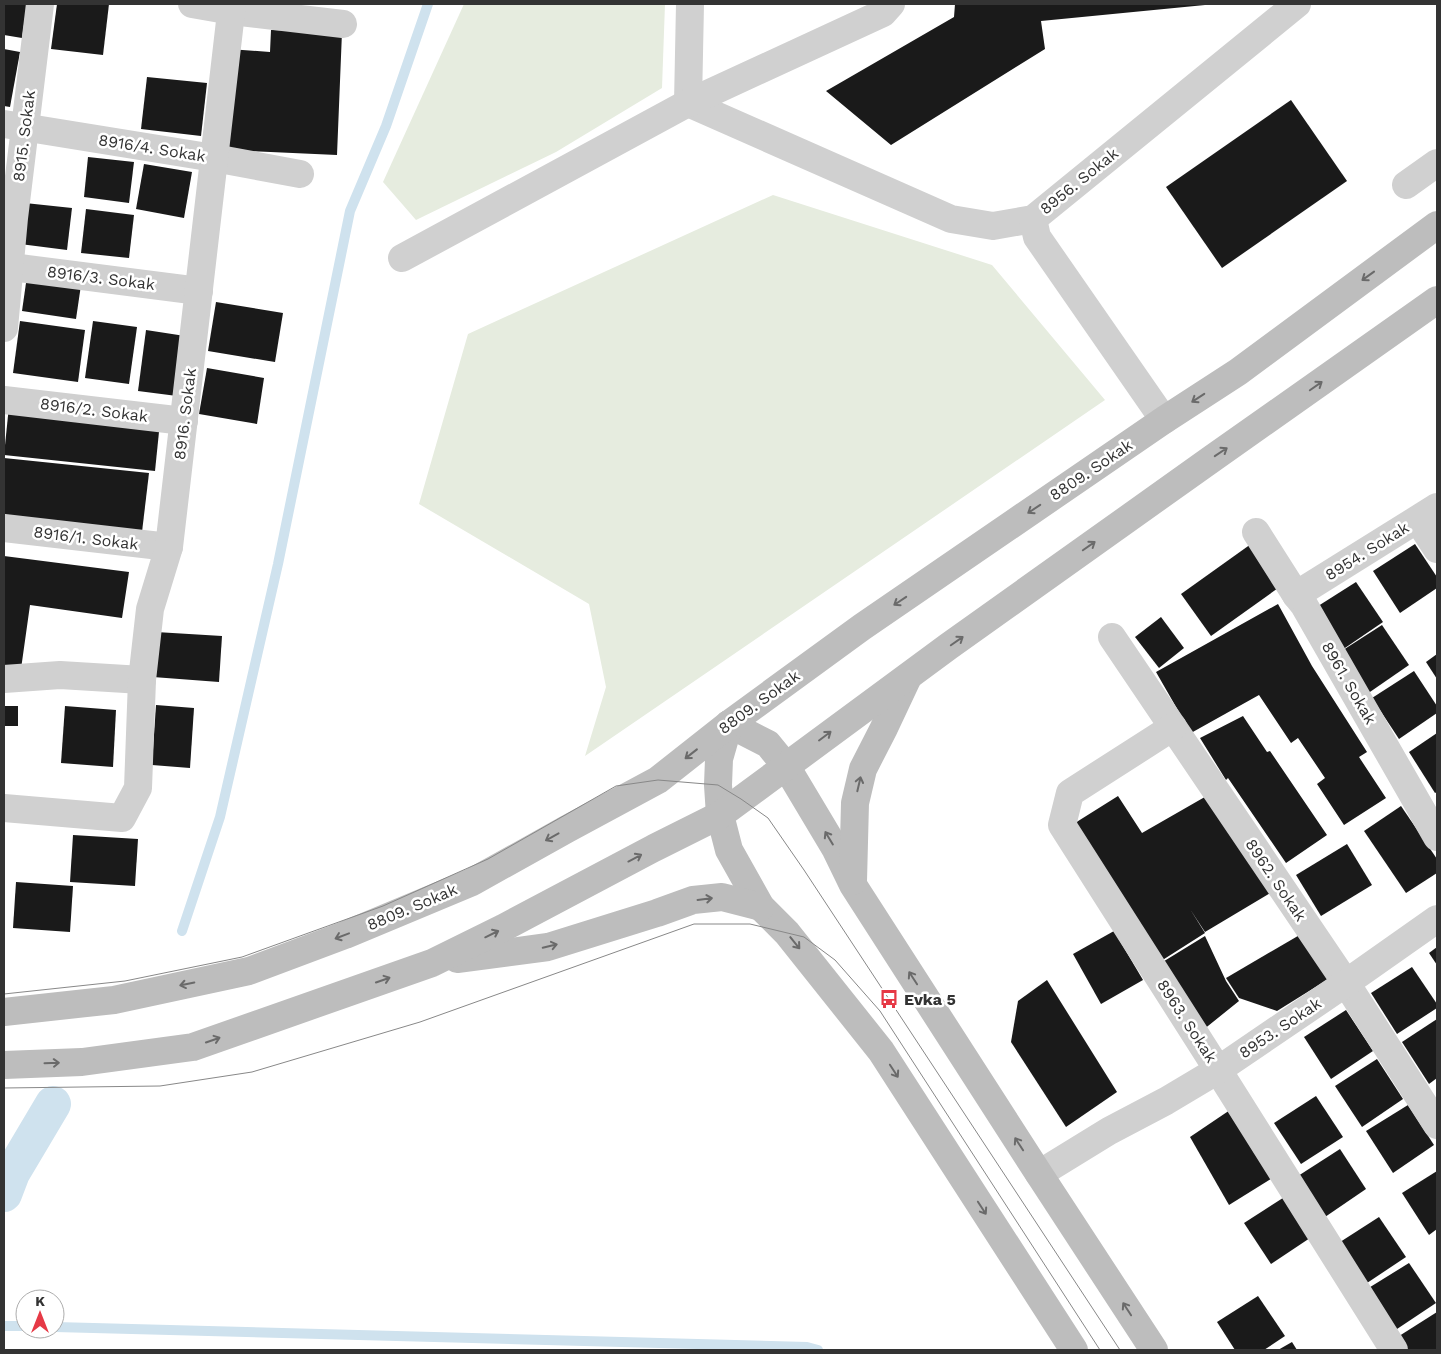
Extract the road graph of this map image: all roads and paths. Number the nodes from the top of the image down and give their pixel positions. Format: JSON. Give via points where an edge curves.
{"nodes":[{"id":1,"x":40,"y":4,"type":"edge"},
{"id":2,"x":192,"y":4,"type":"edge"},
{"id":3,"x":690,"y":4,"type":"edge"},
{"id":4,"x":891,"y":4,"type":"edge"},
{"id":5,"x":1297,"y":4,"type":"edge"},
{"id":6,"x":232,"y":7,"type":"edge"},
{"id":7,"x":343,"y":24,"type":"dead end"},
{"id":8,"x":688,"y":103,"type":"junction"},
{"id":9,"x":15,"y":126,"type":"edge"},
{"id":10,"x":214,"y":158,"type":"junction"},
{"id":11,"x":1437,"y":163,"type":"edge"},
{"id":12,"x":300,"y":174,"type":"dead end"},
{"id":13,"x":1406,"y":185,"type":"dead end"},
{"id":14,"x":1033,"y":219,"type":"junction"},
{"id":15,"x":1437,"y":226,"type":"edge"},
{"id":16,"x":402,"y":258,"type":"dead end"},
{"id":17,"x":7,"y":266,"type":"edge"},
{"id":18,"x":199,"y":291,"type":"junction"},
{"id":19,"x":1437,"y":300,"type":"edge"},
{"id":20,"x":4,"y":328,"type":"edge"},
{"id":21,"x":4,"y":400,"type":"edge"},
{"id":22,"x":1164,"y":420,"type":"junction"},
{"id":23,"x":184,"y":421,"type":"junction"},
{"id":24,"x":1428,"y":513,"type":"edge"},
{"id":25,"x":4,"y":528,"type":"edge"},
{"id":26,"x":1256,"y":532,"type":"dead end"},
{"id":27,"x":169,"y":547,"type":"junction"},
{"id":28,"x":1437,"y":549,"type":"edge"},
{"id":29,"x":1296,"y":595,"type":"junction"},
{"id":30,"x":1112,"y":637,"type":"dead end"},
{"id":31,"x":908,"y":676,"type":"junction"},
{"id":32,"x":4,"y":679,"type":"edge"},
{"id":33,"x":142,"y":680,"type":"junction"},
{"id":34,"x":729,"y":724,"type":"junction"},
{"id":35,"x":1173,"y":727,"type":"junction"},
{"id":36,"x":786,"y":766,"type":"junction"},
{"id":37,"x":4,"y":808,"type":"edge"},
{"id":38,"x":720,"y":815,"type":"junction"},
{"id":39,"x":1437,"y":837,"type":"edge"},
{"id":40,"x":853,"y":885,"type":"junction"},
{"id":41,"x":761,"y":907,"type":"junction"},
{"id":42,"x":1437,"y":919,"type":"edge"},
{"id":43,"x":432,"y":963,"type":"junction"},
{"id":44,"x":1346,"y":983,"type":"junction"},
{"id":45,"x":4,"y":1012,"type":"edge"},
{"id":46,"x":4,"y":1064,"type":"edge"},
{"id":47,"x":1218,"y":1070,"type":"junction"},
{"id":48,"x":1437,"y":1125,"type":"edge"},
{"id":49,"x":1038,"y":1174,"type":"junction"},
{"id":50,"x":1074,"y":1350,"type":"edge"},
{"id":51,"x":1154,"y":1350,"type":"edge"},
{"id":52,"x":1394,"y":1350,"type":"edge"}],
"edges":[{"from":1,"to":9,"type":"street","name":"8915. Sokak"},
{"from":2,"to":6,"type":"street"},
{"from":3,"to":8,"type":"street"},
{"from":4,"to":8,"type":"street","via":[[883,13]]},
{"from":5,"to":14,"type":"street","name":"8956. Sokak"},
{"from":6,"to":7,"type":"street"},
{"from":6,"to":10,"type":"street","name":"8916. Sokak"},
{"from":8,"to":14,"type":"street","name":"8956. Sokak","via":[[951,219],[993,226]]},
{"from":8,"to":16,"type":"street"},
{"from":9,"to":10,"type":"street","name":"8916/4. Sokak"},
{"from":9,"to":17,"type":"street","name":"8915. Sokak"},
{"from":10,"to":12,"type":"street","name":"8916/4. Sokak"},
{"from":10,"to":18,"type":"street","name":"8916. Sokak"},
{"from":11,"to":13,"type":"street"},
{"from":14,"to":22,"type":"street","via":[[1037,237]]},
{"from":15,"to":22,"type":"street","name":"8809. Sokak","one_way":true,"via":[[1238,372]]},
{"from":17,"to":18,"type":"street","name":"8916/3. Sokak"},
{"from":17,"to":20,"type":"street","name":"8915. Sokak"},
{"from":18,"to":23,"type":"street","name":"8916. Sokak"},
{"from":31,"to":19,"type":"street","one_way":true},
{"from":21,"to":23,"type":"street","name":"8916/2. Sokak"},
{"from":22,"to":34,"type":"street","name":"8809. Sokak","one_way":true,"via":[[862,627]]},
{"from":23,"to":27,"type":"street","name":"8916. Sokak"},
{"from":24,"to":28,"type":"street"},
{"from":24,"to":29,"type":"street","name":"8954. Sokak"},
{"from":25,"to":27,"type":"street","name":"8916/1. Sokak"},
{"from":26,"to":29,"type":"street","name":"8961. Sokak"},
{"from":27,"to":33,"type":"street","name":"8916. Sokak","via":[[150,609]]},
{"from":29,"to":39,"type":"street","name":"8961. Sokak"},
{"from":30,"to":35,"type":"street","name":"8962. Sokak"},
{"from":36,"to":31,"type":"street","one_way":true},
{"from":40,"to":31,"type":"street","one_way":true,"via":[[855,803],[863,769]]},
{"from":32,"to":33,"type":"street","via":[[60,675]]},
{"from":33,"to":37,"type":"street","name":"8916. Sokak","via":[[138,788],[122,818]]},
{"from":34,"to":36,"type":"street","via":[[768,744]]},
{"from":34,"to":38,"type":"street","via":[[719,759]]},
{"from":34,"to":45,"type":"street","name":"8809. Sokak","one_way":true,"via":[[658,780],[472,882],[345,935],[249,971],[114,1000]]},
{"from":35,"to":44,"type":"street","name":"8962. Sokak"},
{"from":35,"to":47,"type":"street","name":"8963. Sokak","via":[[1070,793],[1062,826]]},
{"from":36,"to":38,"type":"street"},
{"from":40,"to":36,"type":"street","one_way":true},
{"from":38,"to":41,"type":"street","via":[[729,850]]},
{"from":43,"to":38,"type":"street","one_way":true},
{"from":49,"to":40,"type":"street","one_way":true},
{"from":43,"to":41,"type":"street","one_way":true,"via":[[548,947],[693,900],[722,897]]},
{"from":41,"to":50,"type":"street","one_way":true,"via":[[787,933],[881,1051]]},
{"from":42,"to":44,"type":"street","name":"8953. Sokak"},
{"from":46,"to":43,"type":"street","one_way":true,"via":[[82,1062],[193,1047]]},
{"from":44,"to":47,"type":"street","name":"8953. Sokak"},
{"from":44,"to":48,"type":"street","name":"8962. Sokak"},
{"from":47,"to":49,"type":"street","name":"8953. Sokak"},
{"from":47,"to":52,"type":"street","name":"8963. Sokak"},
{"from":51,"to":49,"type":"street","one_way":true}]}
